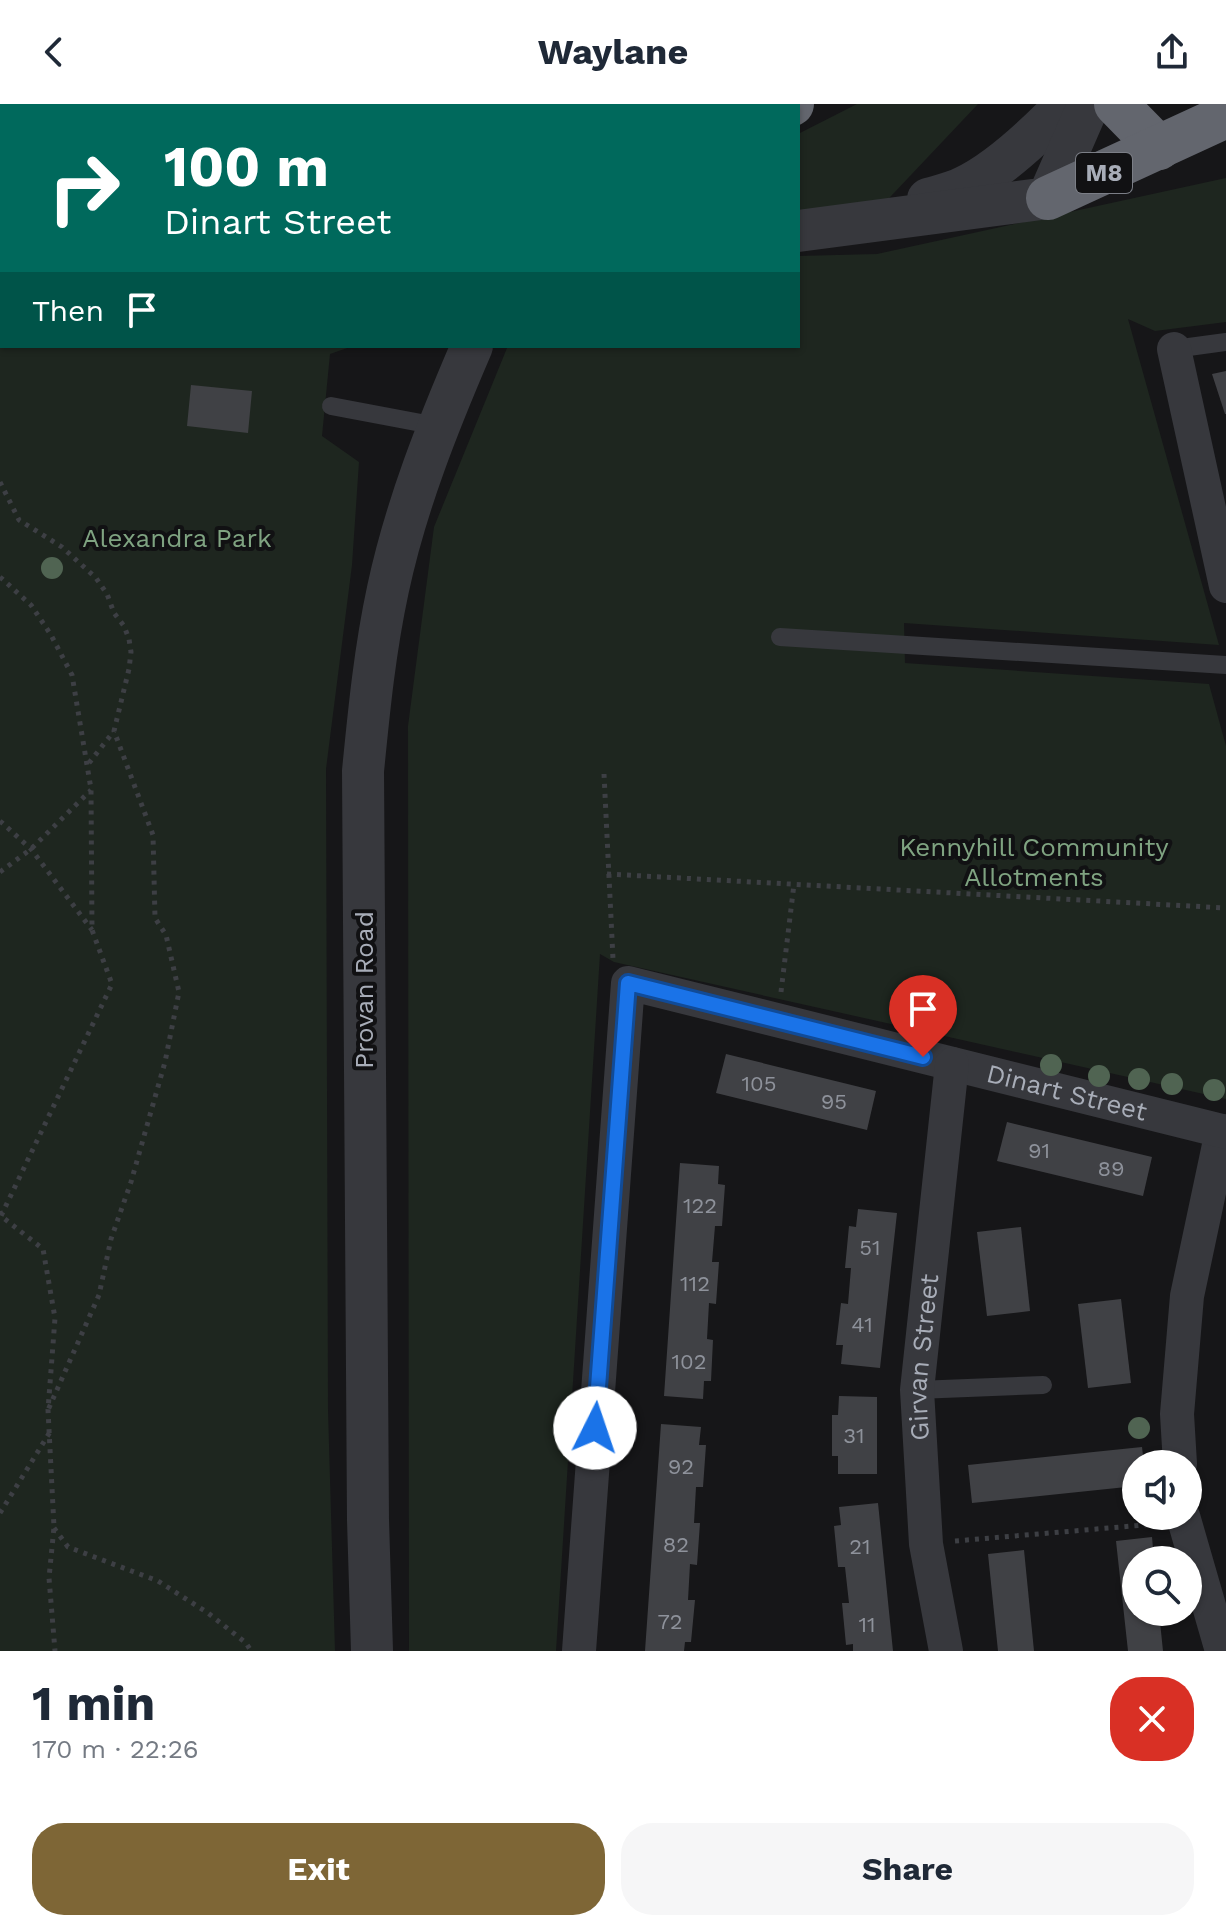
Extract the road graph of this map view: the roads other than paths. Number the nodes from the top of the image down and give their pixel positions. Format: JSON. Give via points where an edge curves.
{"nodes":[{"id":1,"x":1066,"y":104,"type":"edge"},
{"id":2,"x":1089,"y":104,"type":"edge"},
{"id":3,"x":1116,"y":104,"type":"edge"},
{"id":4,"x":1226,"y":116,"type":"edge"},
{"id":5,"x":1159,"y":148,"type":"junction"},
{"id":6,"x":1048,"y":198,"type":"junction"},
{"id":7,"x":855,"y":223,"type":"junction"},
{"id":8,"x":800,"y":231,"type":"edge"},
{"id":9,"x":1226,"y":342,"type":"edge"},
{"id":10,"x":471,"y":348,"type":"edge"},
{"id":11,"x":1174,"y":349,"type":"joint"},
{"id":12,"x":331,"y":406,"type":"dead end"},
{"id":13,"x":437,"y":426,"type":"junction"},
{"id":14,"x":1226,"y":586,"type":"edge"},
{"id":15,"x":780,"y":637,"type":"dead end"},
{"id":16,"x":1226,"y":665,"type":"edge"},
{"id":17,"x":952,"y":1064,"type":"junction"},
{"id":18,"x":1224,"y":1132,"type":"edge"},
{"id":19,"x":1043,"y":1385,"type":"dead end"},
{"id":20,"x":917,"y":1390,"type":"junction"},
{"id":21,"x":1179,"y":1450,"type":"edge"},
{"id":22,"x":1187,"y":1530,"type":"edge"},
{"id":23,"x":372,"y":1651,"type":"edge"},
{"id":24,"x":579,"y":1651,"type":"edge"},
{"id":25,"x":946,"y":1651,"type":"edge"},
{"id":26,"x":1222,"y":1651,"type":"edge"}],
"edges":[{"from":1,"to":7,"type":"street","via":[[1007,158],[965,187]]},
{"from":2,"to":6,"type":"street"},
{"from":3,"to":5,"type":"highway","number":"M8"},
{"from":4,"to":5,"type":"highway","number":"M8"},
{"from":5,"to":6,"type":"highway","number":"M8"},
{"from":6,"to":7,"type":"street"},
{"from":7,"to":8,"type":"street"},
{"from":9,"to":11,"type":"lane"},
{"from":10,"to":13,"type":"street","name":"Provan Road"},
{"from":11,"to":14,"type":"street"},
{"from":12,"to":13,"type":"lane"},
{"from":13,"to":23,"type":"street","name":"Provan Road","via":[[388,587],[363,771]]},
{"from":15,"to":16,"type":"lane"},
{"from":17,"to":18,"type":"street","name":"Dinart Street"},
{"from":17,"to":20,"type":"street","name":"Girvan Street"},
{"from":17,"to":24,"type":"street","name":"Dinart Street","via":[[628,983]]},
{"from":18,"to":21,"type":"street","via":[[1187,1296]]},
{"from":19,"to":20,"type":"lane"},
{"from":20,"to":25,"type":"street","name":"Girvan Street","via":[[926,1544]]},
{"from":22,"to":26,"type":"street"}]}
